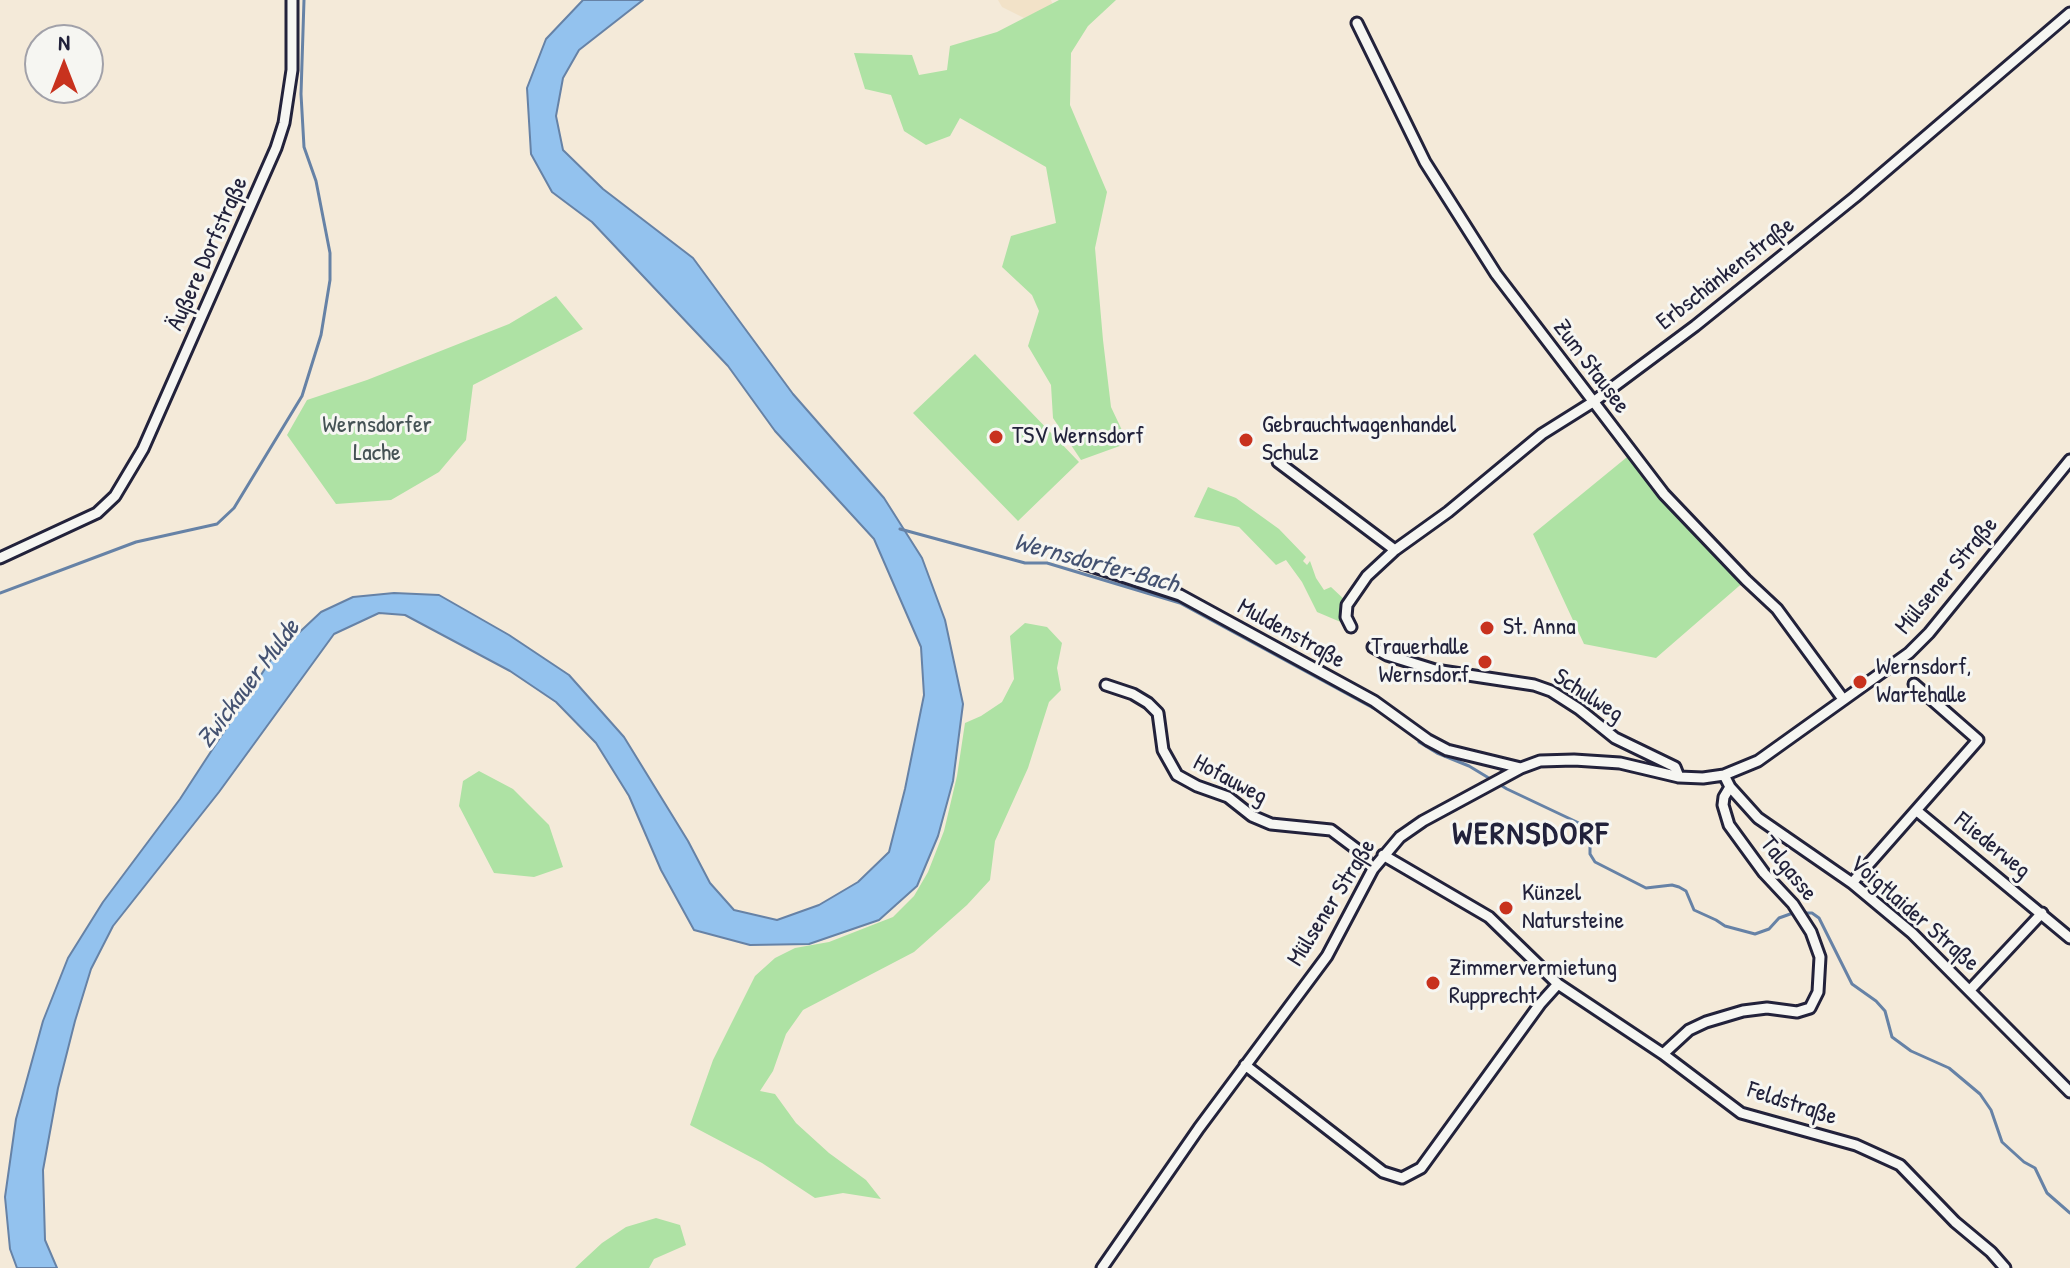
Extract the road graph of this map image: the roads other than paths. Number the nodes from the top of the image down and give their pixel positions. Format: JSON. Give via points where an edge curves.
{"nodes":[{"id":1,"x":292,"y":0,"type":"edge"},
{"id":2,"x":2070,"y":13,"type":"edge"},
{"id":3,"x":1357,"y":23,"type":"dead end"},
{"id":4,"x":1593,"y":402,"type":"junction"},
{"id":5,"x":2070,"y":460,"type":"edge"},
{"id":6,"x":1278,"y":462,"type":"dead end"},
{"id":7,"x":1395,"y":550,"type":"junction"},
{"id":8,"x":0,"y":558,"type":"edge"},
{"id":9,"x":1079,"y":562,"type":"dead end"},
{"id":10,"x":1351,"y":627,"type":"dead end"},
{"id":11,"x":1373,"y":647,"type":"dead end"},
{"id":12,"x":1914,"y":684,"type":"dead end"},
{"id":13,"x":1106,"y":685,"type":"dead end"},
{"id":14,"x":1843,"y":699,"type":"junction"},
{"id":15,"x":1521,"y":768,"type":"junction"},
{"id":16,"x":1724,"y":775,"type":"junction"},
{"id":17,"x":1679,"y":777,"type":"junction"},
{"id":18,"x":1730,"y":787,"type":"junction"},
{"id":19,"x":1917,"y":811,"type":"junction"},
{"id":20,"x":1383,"y":855,"type":"junction"},
{"id":21,"x":1373,"y":869,"type":"junction"},
{"id":22,"x":1852,"y":883,"type":"junction"},
{"id":23,"x":2042,"y":913,"type":"junction"},
{"id":24,"x":2070,"y":938,"type":"edge"},
{"id":25,"x":1558,"y":984,"type":"junction"},
{"id":26,"x":1970,"y":990,"type":"junction"},
{"id":27,"x":1663,"y":1054,"type":"junction"},
{"id":28,"x":1245,"y":1065,"type":"junction"},
{"id":29,"x":2070,"y":1092,"type":"edge"},
{"id":30,"x":1102,"y":1268,"type":"edge"},
{"id":31,"x":2005,"y":1268,"type":"edge"}],
"edges":[{"from":1,"to":8,"type":"street","name":"Äußere Dorfstraße","via":[[292,70],[276,148],[143,449],[115,496],[97,513]]},
{"from":2,"to":4,"type":"street","name":"Erbschänkenstraße","via":[[1855,197]]},
{"from":3,"to":4,"type":"street","name":"Zum Stausee","via":[[1425,162],[1496,274]]},
{"from":4,"to":7,"type":"street","name":"Erbschänkenstraße","via":[[1542,434]]},
{"from":4,"to":14,"type":"street","name":"Zum Stausee","via":[[1664,494],[1777,609]]},
{"from":5,"to":14,"type":"street","name":"Mülsener Straße","via":[[1929,633]]},
{"from":6,"to":7,"type":"street"},
{"from":7,"to":10,"type":"street","name":"Erbschänkenstraße","via":[[1347,605]]},
{"from":9,"to":15,"type":"street","name":"Muldenstraße","via":[[1180,595],[1374,701],[1447,750]]},
{"from":11,"to":17,"type":"street","name":"Schulweg","via":[[1435,670],[1551,691],[1615,738],[1675,767]]},
{"from":12,"to":19,"type":"street","name":"Fliederweg","via":[[1978,740]]},
{"from":13,"to":21,"type":"street","name":"Hofauweg","via":[[1133,694],[1158,713],[1163,750],[1177,775],[1228,797],[1271,824],[1331,830]]},
{"from":14,"to":16,"type":"street","name":"Mülsener Straße","via":[[1758,761]]},
{"from":15,"to":17,"type":"street","name":"Mülsener Straße","via":[[1540,761],[1574,760],[1620,763]]},
{"from":15,"to":20,"type":"street","name":"Mülsener Straße","via":[[1423,821]]},
{"from":16,"to":17,"type":"street","name":"Mülsener Straße"},
{"from":16,"to":18,"type":"street","name":"Voigtlaider Straße"},
{"from":18,"to":22,"type":"street","name":"Voigtlaider Straße","via":[[1758,818]]},
{"from":18,"to":27,"type":"street","name":"Talgasse","via":[[1723,805],[1729,825],[1811,932],[1820,957],[1818,992],[1810,1008],[1797,1012],[1767,1008],[1706,1022]]},
{"from":19,"to":22,"type":"street","name":"Fliederweg"},
{"from":19,"to":23,"type":"street","name":"Fliederweg"},
{"from":20,"to":21,"type":"street","name":"Mülsener Straße"},
{"from":20,"to":25,"type":"street","name":"Feldstraße","via":[[1489,917]]},
{"from":21,"to":28,"type":"street","name":"Mülsener Straße","via":[[1327,956]]},
{"from":22,"to":26,"type":"street","name":"Voigtlaider Straße"},
{"from":23,"to":24,"type":"street","name":"Fliederweg"},
{"from":23,"to":26,"type":"street"},
{"from":25,"to":27,"type":"street","name":"Feldstraße"},
{"from":25,"to":28,"type":"street","via":[[1421,1168],[1402,1178],[1383,1172]]},
{"from":26,"to":29,"type":"street","name":"Voigtlaider Straße"},
{"from":27,"to":31,"type":"street","name":"Feldstraße","via":[[1741,1113],[1856,1145],[1900,1165]]},
{"from":28,"to":30,"type":"street","name":"Mülsener Straße"}]}
